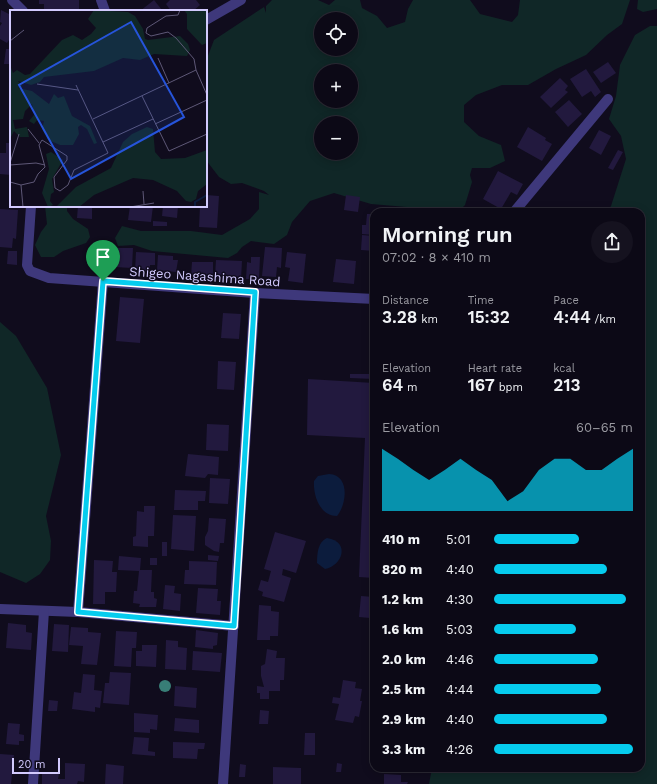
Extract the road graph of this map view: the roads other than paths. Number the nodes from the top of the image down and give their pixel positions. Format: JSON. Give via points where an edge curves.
{"nodes":[{"id":1,"x":12,"y":0,"type":"edge"},
{"id":2,"x":101,"y":0,"type":"edge"},
{"id":3,"x":241,"y":0,"type":"edge"},
{"id":4,"x":22,"y":10,"type":"edge"},
{"id":5,"x":104,"y":10,"type":"edge"},
{"id":6,"x":207,"y":19,"type":"edge"},
{"id":7,"x":608,"y":99,"type":"dead end"},
{"id":8,"x":31,"y":207,"type":"edge"},
{"id":9,"x":517,"y":208,"type":"edge"},
{"id":10,"x":103,"y":281,"type":"junction"},
{"id":11,"x":255,"y":292,"type":"junction"},
{"id":12,"x":370,"y":299,"type":"edge"},
{"id":13,"x":0,"y":609,"type":"edge"},
{"id":14,"x":44,"y":611,"type":"junction"},
{"id":15,"x":78,"y":612,"type":"junction"},
{"id":16,"x":234,"y":626,"type":"junction"},
{"id":17,"x":34,"y":784,"type":"edge"},
{"id":18,"x":223,"y":784,"type":"edge"}],
"edges":[{"from":1,"to":4,"type":"street"},
{"from":2,"to":5,"type":"street"},
{"from":3,"to":6,"type":"street"},
{"from":7,"to":9,"type":"street"},
{"from":8,"to":10,"type":"street","name":"Shigeo Nagashima Road","via":[[27,265],[30,271],[49,278]]},
{"from":10,"to":11,"type":"street","name":"Shigeo Nagashima Road"},
{"from":10,"to":15,"type":"street"},
{"from":11,"to":12,"type":"street","name":"Shigeo Nagashima Road"},
{"from":11,"to":16,"type":"street"},
{"from":13,"to":14,"type":"street"},
{"from":14,"to":15,"type":"street"},
{"from":14,"to":17,"type":"street"},
{"from":15,"to":16,"type":"street"},
{"from":16,"to":18,"type":"street"}]}
